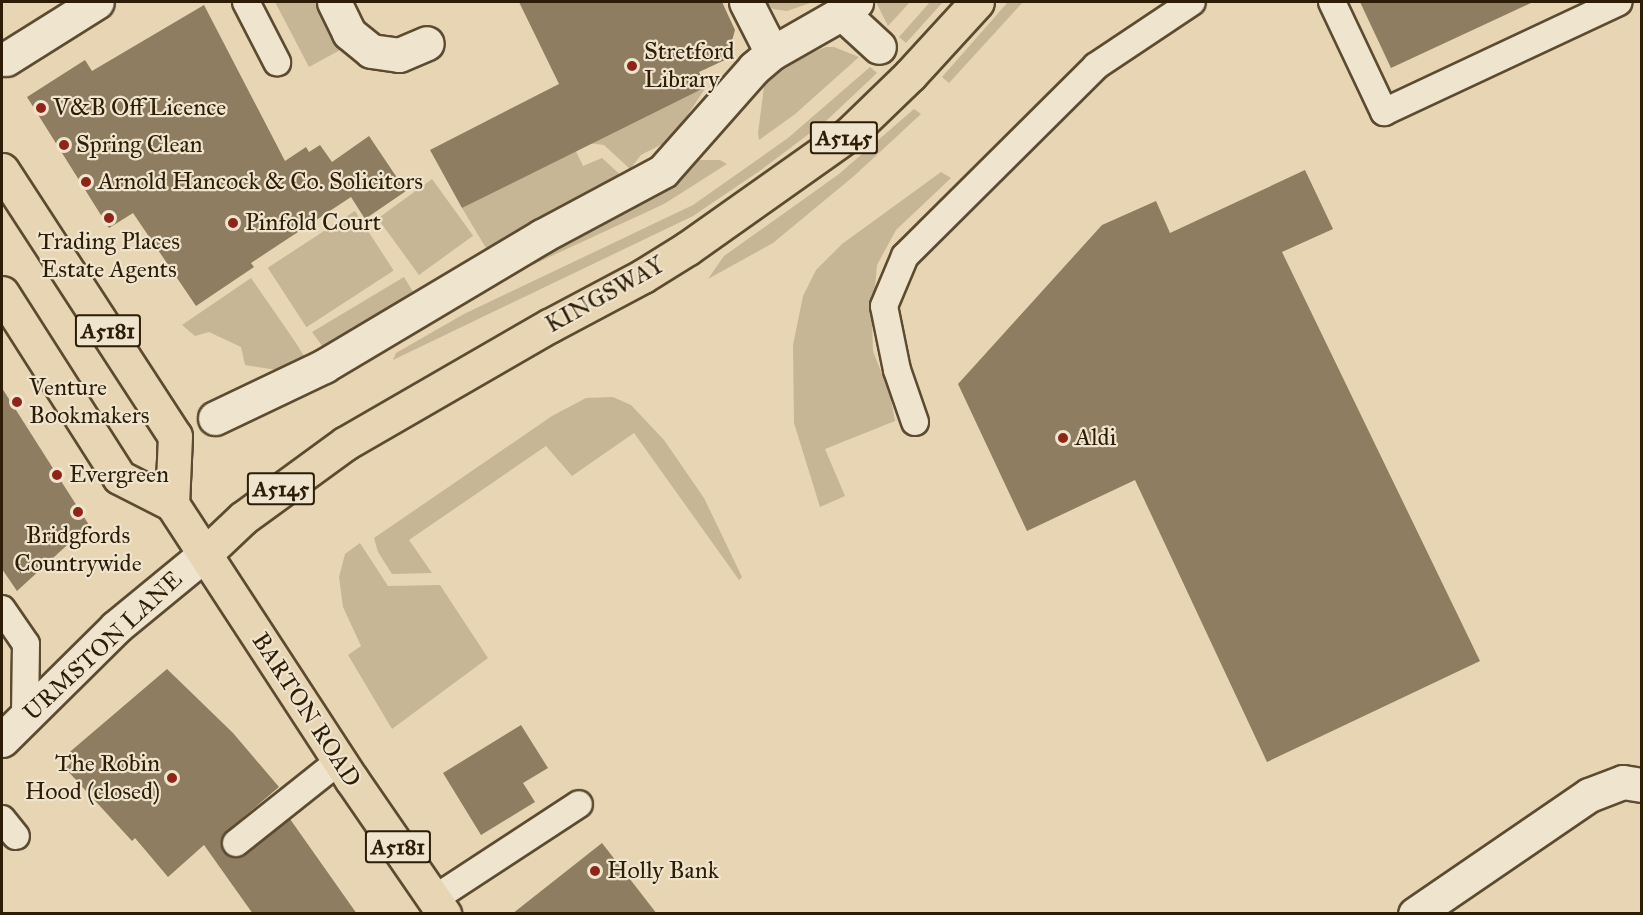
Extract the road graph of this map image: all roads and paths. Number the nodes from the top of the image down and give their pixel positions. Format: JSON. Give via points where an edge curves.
{"nodes":[{"id":1,"x":97,"y":2,"type":"edge"},
{"id":2,"x":246,"y":2,"type":"edge"},
{"id":3,"x":334,"y":2,"type":"edge"},
{"id":4,"x":746,"y":2,"type":"edge"},
{"id":5,"x":977,"y":2,"type":"edge"},
{"id":6,"x":1192,"y":2,"type":"edge"},
{"id":7,"x":1332,"y":2,"type":"edge"},
{"id":8,"x":1619,"y":2,"type":"edge"},
{"id":9,"x":849,"y":7,"type":"edge"},
{"id":10,"x":427,"y":43,"type":"dead end"},
{"id":11,"x":879,"y":47,"type":"dead end"},
{"id":12,"x":772,"y":53,"type":"junction"},
{"id":13,"x":6,"y":59,"type":"dead end"},
{"id":14,"x":278,"y":62,"type":"dead end"},
{"id":15,"x":2,"y":170,"type":"edge"},
{"id":16,"x":2,"y":293,"type":"edge"},
{"id":17,"x":215,"y":418,"type":"dead end"},
{"id":18,"x":915,"y":422,"type":"dead end"},
{"id":19,"x":172,"y":504,"type":"junction"},
{"id":20,"x":205,"y":554,"type":"junction"},
{"id":21,"x":2,"y":609,"type":"edge"},
{"id":22,"x":25,"y":717,"type":"junction"},
{"id":23,"x":2,"y":740,"type":"edge"},
{"id":24,"x":339,"y":761,"type":"junction"},
{"id":25,"x":1641,"y":785,"type":"edge"},
{"id":26,"x":579,"y":804,"type":"dead end"},
{"id":27,"x":236,"y":843,"type":"dead end"},
{"id":28,"x":439,"y":906,"type":"edge"},
{"id":29,"x":1415,"y":914,"type":"edge"}],
"edges":[{"from":1,"to":13,"type":"street"},
{"from":2,"to":14,"type":"lane"},
{"from":3,"to":10,"type":"street","via":[[349,33],[371,51],[399,55]]},
{"from":4,"to":12,"type":"street"},
{"from":5,"to":20,"type":"main road","name":"KINGSWAY","number":"A5145","via":[[849,134],[643,276],[346,443],[243,518]]},
{"from":6,"to":18,"type":"lane","via":[[1096,66],[905,256],[884,306],[897,370]]},
{"from":7,"to":8,"type":"lane","via":[[1384,112]]},
{"from":9,"to":11,"type":"street"},
{"from":9,"to":12,"type":"street"},
{"from":12,"to":17,"type":"street","via":[[754,68],[663,171],[542,236],[250,411]]},
{"from":15,"to":19,"type":"main road","number":"A5181","via":[[175,436]]},
{"from":16,"to":19,"type":"main road","name":"BARTON ROAD","number":"A5181","via":[[119,477]]},
{"from":19,"to":20,"type":"main road","name":"BARTON ROAD","number":"A5181"},
{"from":20,"to":22,"type":"street","name":"URMSTON LANE","via":[[116,627]]},
{"from":20,"to":24,"type":"main road","name":"BARTON ROAD","number":"A5181"},
{"from":21,"to":22,"type":"lane","via":[[26,644]]},
{"from":22,"to":23,"type":"street","name":"URMSTON LANE"},
{"from":24,"to":27,"type":"lane"},
{"from":24,"to":28,"type":"main road","name":"BARTON ROAD","number":"A5181"},
{"from":25,"to":29,"type":"street","via":[[1623,782],[1589,795]]},
{"from":26,"to":28,"type":"lane"}]}
